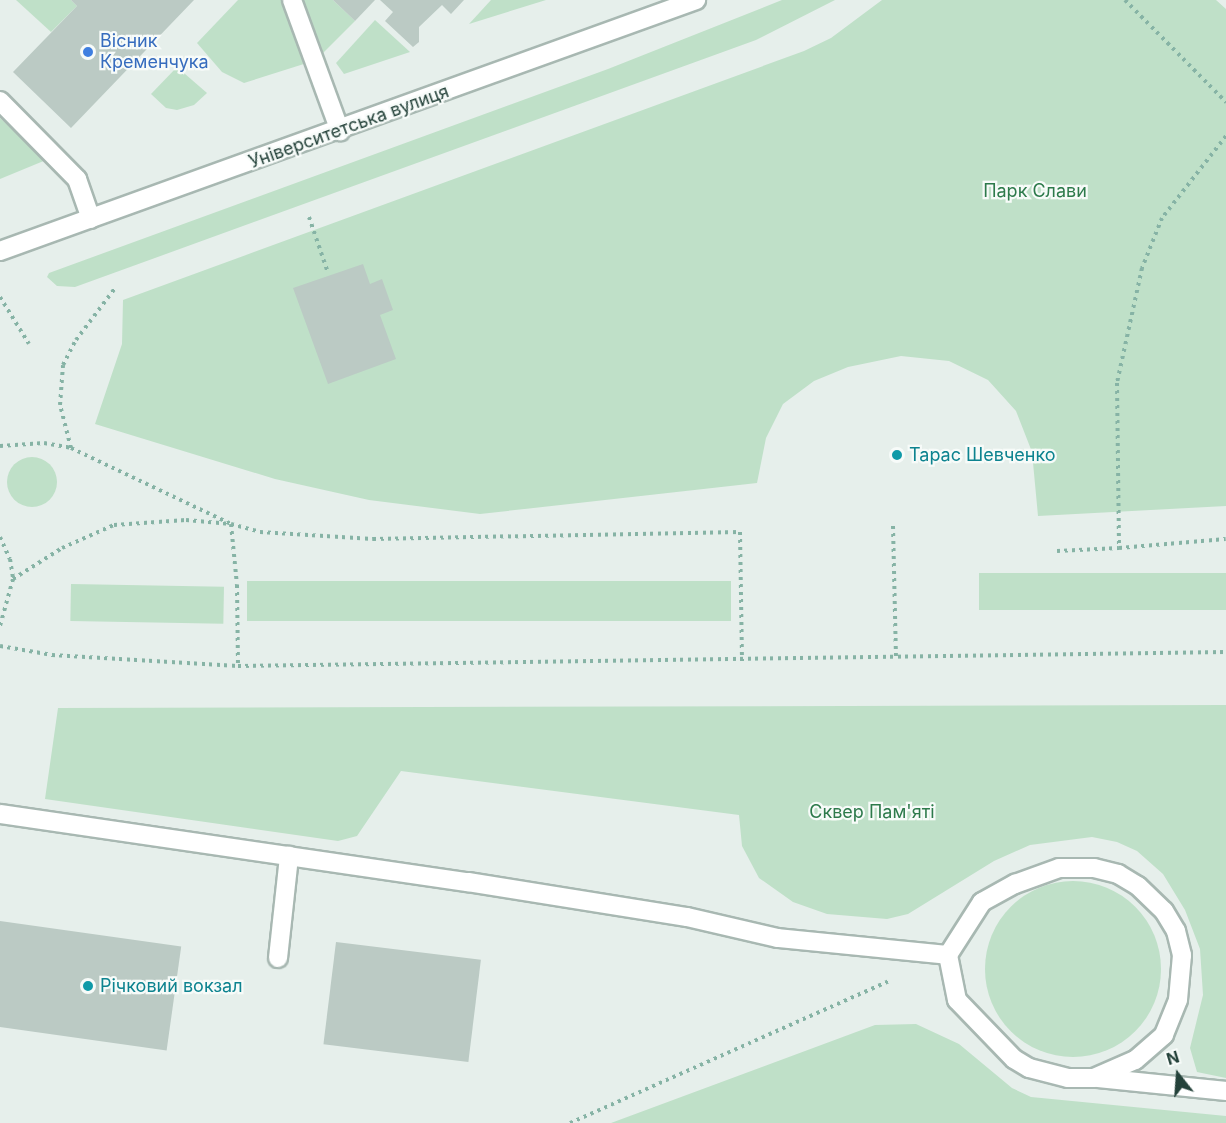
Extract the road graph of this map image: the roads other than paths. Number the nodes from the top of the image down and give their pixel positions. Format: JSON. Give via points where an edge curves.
{"nodes":[{"id":1,"x":292,"y":0,"type":"edge"},
{"id":2,"x":696,"y":0,"type":"edge"},
{"id":3,"x":0,"y":101,"type":"edge"},
{"id":4,"x":340,"y":131,"type":"junction"},
{"id":5,"x":91,"y":219,"type":"junction"},
{"id":6,"x":0,"y":251,"type":"edge"},
{"id":7,"x":0,"y":814,"type":"edge"},
{"id":8,"x":290,"y":856,"type":"junction"},
{"id":9,"x":948,"y":955,"type":"junction"},
{"id":10,"x":279,"y":958,"type":"dead end"},
{"id":11,"x":1094,"y":1078,"type":"junction"},
{"id":12,"x":1226,"y":1090,"type":"edge"}],
"edges":[{"from":1,"to":4,"type":"street"},
{"from":2,"to":4,"type":"street","name":"Університетська вулиця"},
{"from":3,"to":5,"type":"street","via":[[77,179]]},
{"from":4,"to":5,"type":"street","name":"Університетська вулиця"},
{"from":5,"to":6,"type":"street","name":"Університетська вулиця"},
{"from":7,"to":8,"type":"street"},
{"from":8,"to":9,"type":"street","via":[[687,917],[778,938]]},
{"from":8,"to":10,"type":"street"},
{"from":9,"to":11,"type":"street","via":[[957,1000],[1014,1059],[1029,1068],[1068,1078]]},
{"from":9,"to":11,"type":"street","via":[[982,902],[1015,884],[1059,868],[1094,868],[1118,874],[1152,896],[1176,931],[1182,955],[1182,978],[1173,1018],[1150,1049],[1115,1071]]},
{"from":11,"to":12,"type":"street"}]}
